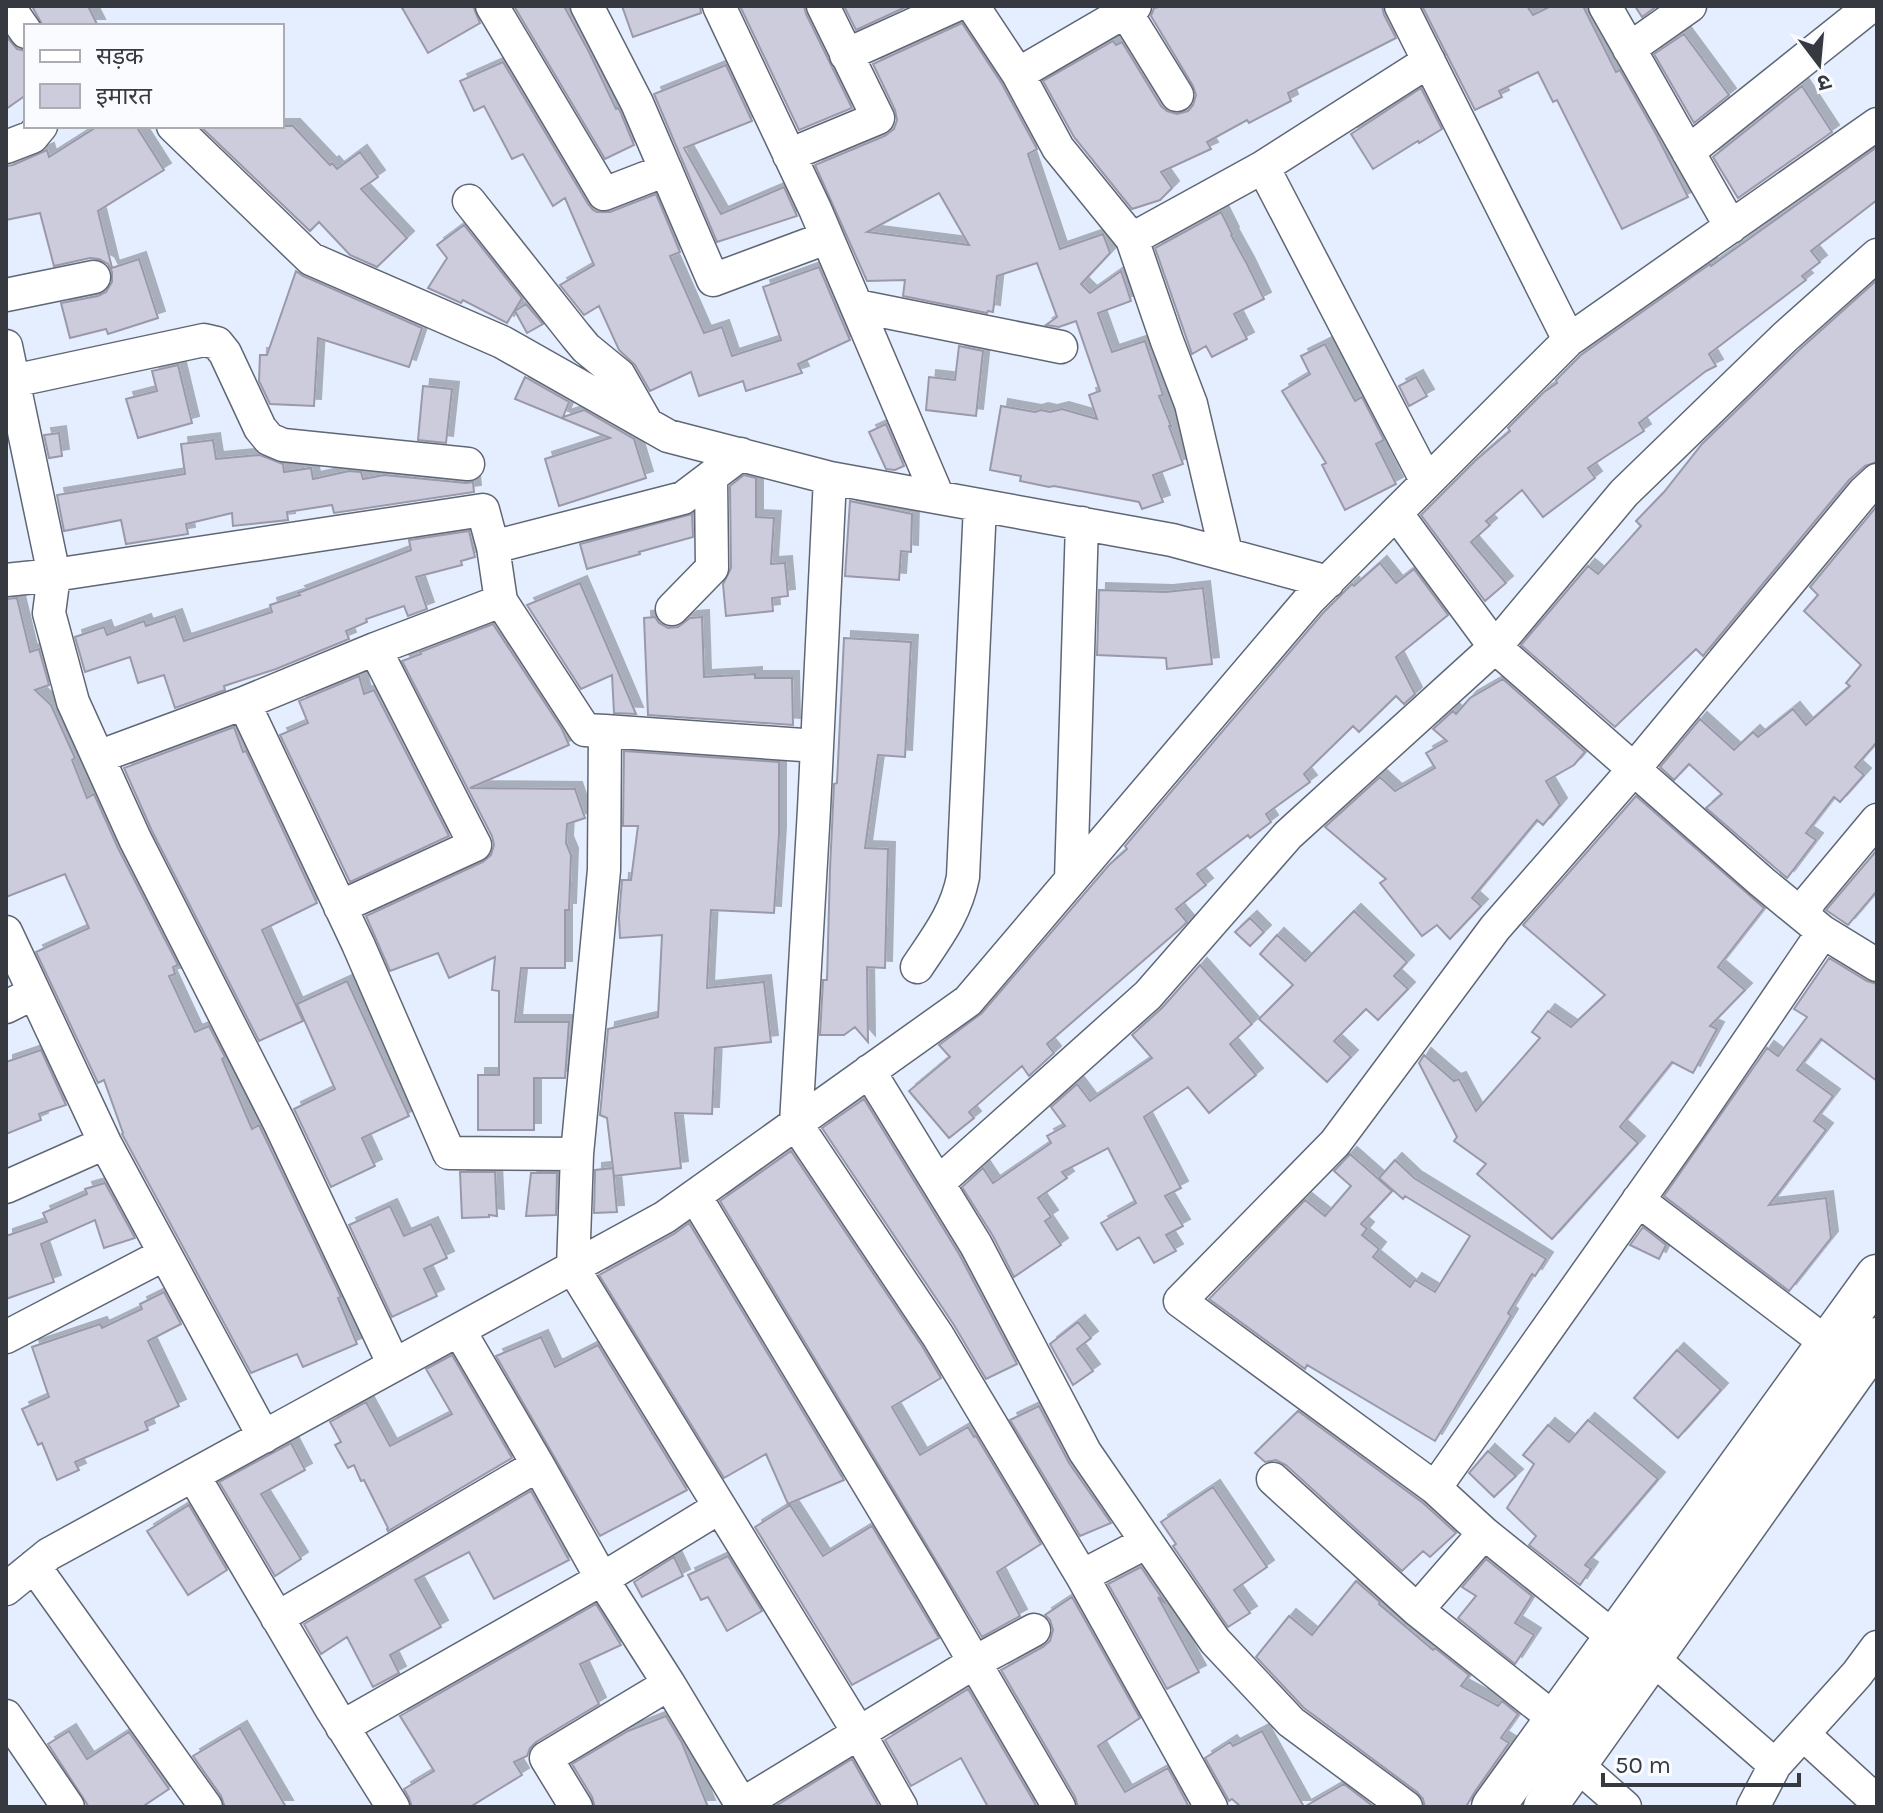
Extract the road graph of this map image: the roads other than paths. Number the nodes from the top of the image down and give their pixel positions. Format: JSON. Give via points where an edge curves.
{"nodes":[{"id":1,"x":8,"y":6,"type":"edge"},
{"id":2,"x":492,"y":6,"type":"edge"},
{"id":3,"x":587,"y":6,"type":"edge"},
{"id":4,"x":719,"y":6,"type":"edge"},
{"id":5,"x":823,"y":6,"type":"edge"},
{"id":6,"x":954,"y":6,"type":"edge"},
{"id":7,"x":973,"y":6,"type":"edge"},
{"id":8,"x":1401,"y":6,"type":"edge"},
{"id":9,"x":1605,"y":6,"type":"edge"},
{"id":10,"x":1690,"y":6,"type":"edge"},
{"id":11,"x":1871,"y":6,"type":"edge"},
{"id":12,"x":1127,"y":8,"type":"edge"},
{"id":13,"x":24,"y":29,"type":"edge"},
{"id":14,"x":1629,"y":49,"type":"junction"},
{"id":15,"x":846,"y":55,"type":"junction"},
{"id":16,"x":1429,"y":61,"type":"junction"},
{"id":17,"x":1018,"y":74,"type":"junction"},
{"id":18,"x":1177,"y":95,"type":"dead end"},
{"id":19,"x":1877,"y":124,"type":"edge"},
{"id":20,"x":39,"y":128,"type":"edge"},
{"id":21,"x":175,"y":128,"type":"edge"},
{"id":22,"x":6,"y":147,"type":"edge"},
{"id":23,"x":1688,"y":152,"type":"junction"},
{"id":24,"x":789,"y":155,"type":"junction"},
{"id":25,"x":1263,"y":167,"type":"junction"},
{"id":26,"x":666,"y":170,"type":"junction"},
{"id":27,"x":469,"y":201,"type":"dead end"},
{"id":28,"x":1731,"y":227,"type":"junction"},
{"id":29,"x":826,"y":238,"type":"junction"},
{"id":30,"x":1132,"y":239,"type":"junction"},
{"id":31,"x":1877,"y":255,"type":"edge"},
{"id":32,"x":94,"y":277,"type":"dead end"},
{"id":33,"x":6,"y":295,"type":"edge"},
{"id":34,"x":857,"y":306,"type":"junction"},
{"id":35,"x":1569,"y":340,"type":"junction"},
{"id":36,"x":6,"y":346,"type":"edge"},
{"id":37,"x":1061,"y":347,"type":"dead end"},
{"id":38,"x":13,"y":381,"type":"junction"},
{"id":39,"x":647,"y":424,"type":"junction"},
{"id":40,"x":741,"y":454,"type":"junction"},
{"id":41,"x":468,"y":464,"type":"dead end"},
{"id":42,"x":711,"y":477,"type":"junction"},
{"id":43,"x":830,"y":478,"type":"junction"},
{"id":44,"x":1877,"y":480,"type":"edge"},
{"id":45,"x":1427,"y":482,"type":"junction"},
{"id":46,"x":938,"y":497,"type":"junction"},
{"id":47,"x":980,"y":505,"type":"junction"},
{"id":48,"x":1396,"y":513,"type":"junction"},
{"id":49,"x":1082,"y":523,"type":"junction"},
{"id":50,"x":493,"y":547,"type":"junction"},
{"id":51,"x":1226,"y":553,"type":"junction"},
{"id":52,"x":54,"y":575,"type":"junction"},
{"id":53,"x":6,"y":580,"type":"edge"},
{"id":54,"x":1328,"y":582,"type":"junction"},
{"id":55,"x":501,"y":601,"type":"junction"},
{"id":56,"x":672,"y":609,"type":"dead end"},
{"id":57,"x":1495,"y":647,"type":"junction"},
{"id":58,"x":375,"y":649,"type":"junction"},
{"id":59,"x":244,"y":703,"type":"junction"},
{"id":60,"x":605,"y":731,"type":"junction"},
{"id":61,"x":817,"y":746,"type":"junction"},
{"id":62,"x":98,"y":757,"type":"junction"},
{"id":63,"x":1634,"y":769,"type":"junction"},
{"id":64,"x":1877,"y":820,"type":"edge"},
{"id":65,"x":1071,"y":880,"type":"junction"},
{"id":66,"x":340,"y":907,"type":"junction"},
{"id":67,"x":1812,"y":923,"type":"junction"},
{"id":68,"x":6,"y":932,"type":"edge"},
{"id":69,"x":1877,"y":965,"type":"edge"},
{"id":70,"x":917,"y":967,"type":"dead end"},
{"id":71,"x":34,"y":993,"type":"junction"},
{"id":72,"x":6,"y":1007,"type":"edge"},
{"id":73,"x":869,"y":1071,"type":"junction"},
{"id":74,"x":796,"y":1124,"type":"junction"},
{"id":75,"x":105,"y":1143,"type":"junction"},
{"id":76,"x":577,"y":1154,"type":"junction"},
{"id":77,"x":938,"y":1183,"type":"junction"},
{"id":78,"x":6,"y":1187,"type":"edge"},
{"id":79,"x":695,"y":1196,"type":"junction"},
{"id":80,"x":1638,"y":1200,"type":"junction"},
{"id":81,"x":165,"y":1254,"type":"junction"},
{"id":82,"x":573,"y":1268,"type":"junction"},
{"id":83,"x":1877,"y":1276,"type":"edge"},
{"id":84,"x":459,"y":1330,"type":"junction"},
{"id":85,"x":6,"y":1337,"type":"edge"},
{"id":86,"x":1877,"y":1339,"type":"edge"},
{"id":87,"x":1828,"y":1344,"type":"junction"},
{"id":88,"x":394,"y":1365,"type":"junction"},
{"id":89,"x":264,"y":1437,"type":"junction"},
{"id":90,"x":538,"y":1465,"type":"junction"},
{"id":91,"x":193,"y":1475,"type":"junction"},
{"id":92,"x":1273,"y":1479,"type":"dead end"},
{"id":93,"x":1435,"y":1488,"type":"junction"},
{"id":94,"x":720,"y":1507,"type":"junction"},
{"id":95,"x":1484,"y":1533,"type":"junction"},
{"id":96,"x":1147,"y":1542,"type":"junction"},
{"id":97,"x":34,"y":1566,"type":"junction"},
{"id":98,"x":1082,"y":1576,"type":"junction"},
{"id":99,"x":602,"y":1579,"type":"junction"},
{"id":100,"x":6,"y":1589,"type":"edge"},
{"id":101,"x":1417,"y":1610,"type":"junction"},
{"id":102,"x":277,"y":1618,"type":"junction"},
{"id":103,"x":1034,"y":1630,"type":"dead end"},
{"id":104,"x":1615,"y":1638,"type":"junction"},
{"id":105,"x":1877,"y":1647,"type":"edge"},
{"id":106,"x":1652,"y":1658,"type":"junction"},
{"id":107,"x":975,"y":1662,"type":"junction"},
{"id":108,"x":669,"y":1684,"type":"junction"},
{"id":109,"x":6,"y":1716,"type":"edge"},
{"id":110,"x":1556,"y":1720,"type":"junction"},
{"id":111,"x":342,"y":1727,"type":"junction"},
{"id":112,"x":859,"y":1733,"type":"junction"},
{"id":113,"x":1803,"y":1734,"type":"junction"},
{"id":114,"x":1576,"y":1764,"type":"junction"},
{"id":115,"x":1775,"y":1765,"type":"junction"},
{"id":116,"x":1877,"y":1794,"type":"edge"},
{"id":117,"x":742,"y":1806,"type":"edge"},
{"id":118,"x":68,"y":1807,"type":"edge"},
{"id":119,"x":206,"y":1807,"type":"edge"},
{"id":120,"x":393,"y":1807,"type":"edge"},
{"id":121,"x":576,"y":1807,"type":"edge"},
{"id":122,"x":901,"y":1807,"type":"edge"},
{"id":123,"x":1059,"y":1807,"type":"edge"},
{"id":124,"x":1211,"y":1807,"type":"edge"},
{"id":125,"x":1406,"y":1807,"type":"edge"},
{"id":126,"x":1493,"y":1807,"type":"edge"},
{"id":127,"x":1545,"y":1807,"type":"edge"},
{"id":128,"x":1625,"y":1807,"type":"edge"},
{"id":129,"x":1753,"y":1807,"type":"edge"}],
"edges":[{"from":1,"to":13,"type":"street"},
{"from":2,"to":26,"type":"street","via":[[604,194]]},
{"from":3,"to":26,"type":"street"},
{"from":4,"to":24,"type":"street"},
{"from":5,"to":15,"type":"street"},
{"from":6,"to":15,"type":"street"},
{"from":7,"to":17,"type":"street"},
{"from":8,"to":16,"type":"street"},
{"from":9,"to":14,"type":"street"},
{"from":10,"to":14,"type":"street"},
{"from":11,"to":23,"type":"street"},
{"from":12,"to":17,"type":"street"},
{"from":12,"to":18,"type":"street"},
{"from":14,"to":23,"type":"street"},
{"from":15,"to":24,"type":"street","via":[[878,118]]},
{"from":16,"to":25,"type":"street"},
{"from":16,"to":35,"type":"street"},
{"from":17,"to":30,"type":"street","via":[[1058,148]]},
{"from":19,"to":28,"type":"street"},
{"from":20,"to":22,"type":"street","via":[[32,137]]},
{"from":21,"to":39,"type":"street","via":[[311,259],[502,342]]},
{"from":23,"to":28,"type":"street"},
{"from":24,"to":29,"type":"street"},
{"from":25,"to":30,"type":"street"},
{"from":25,"to":45,"type":"street"},
{"from":26,"to":29,"type":"street","via":[[713,280]]},
{"from":27,"to":39,"type":"street","via":[[586,348],[619,375]]},
{"from":28,"to":35,"type":"street"},
{"from":29,"to":34,"type":"street"},
{"from":30,"to":51,"type":"street","via":[[1191,404]]},
{"from":31,"to":57,"type":"street","via":[[1624,493]]},
{"from":32,"to":33,"type":"street"},
{"from":34,"to":37,"type":"street"},
{"from":34,"to":46,"type":"street"},
{"from":35,"to":45,"type":"street"},
{"from":36,"to":38,"type":"street"},
{"from":38,"to":41,"type":"street","via":[[204,340],[217,343],[225,353],[269,439],[283,445]]},
{"from":38,"to":52,"type":"street"},
{"from":39,"to":40,"type":"street","via":[[668,436]]},
{"from":40,"to":42,"type":"street"},
{"from":40,"to":43,"type":"street"},
{"from":42,"to":50,"type":"street","via":[[683,498]]},
{"from":42,"to":56,"type":"street","via":[[712,568]]},
{"from":43,"to":46,"type":"street"},
{"from":43,"to":61,"type":"street"},
{"from":44,"to":63,"type":"street"},
{"from":45,"to":48,"type":"street"},
{"from":46,"to":47,"type":"street"},
{"from":47,"to":49,"type":"street"},
{"from":47,"to":70,"type":"street","via":[[963,877],[951,915]]},
{"from":48,"to":54,"type":"street"},
{"from":48,"to":57,"type":"street"},
{"from":49,"to":51,"type":"street"},
{"from":49,"to":65,"type":"street"},
{"from":50,"to":52,"type":"street","via":[[483,510]]},
{"from":50,"to":55,"type":"street"},
{"from":51,"to":54,"type":"street"},
{"from":52,"to":53,"type":"street"},
{"from":52,"to":62,"type":"street","via":[[49,613],[73,702]]},
{"from":54,"to":65,"type":"street"},
{"from":55,"to":58,"type":"street"},
{"from":55,"to":60,"type":"street","via":[[585,730]]},
{"from":57,"to":63,"type":"street"},
{"from":57,"to":77,"type":"street","via":[[1288,835],[1148,995]]},
{"from":58,"to":59,"type":"street"},
{"from":58,"to":66,"type":"street","via":[[475,845]]},
{"from":59,"to":62,"type":"street"},
{"from":59,"to":66,"type":"street"},
{"from":60,"to":61,"type":"street"},
{"from":60,"to":76,"type":"street","via":[[604,870]]},
{"from":61,"to":74,"type":"street"},
{"from":62,"to":88,"type":"street"},
{"from":63,"to":67,"type":"street"},
{"from":63,"to":93,"type":"street","via":[[1495,928],[1335,1143],[1180,1301]]},
{"from":64,"to":67,"type":"street","via":[[1811,899]]},
{"from":65,"to":73,"type":"street","via":[[968,1001]]},
{"from":66,"to":76,"type":"street","via":[[449,1153]]},
{"from":67,"to":69,"type":"street"},
{"from":67,"to":80,"type":"street"},
{"from":68,"to":71,"type":"street"},
{"from":71,"to":72,"type":"street"},
{"from":71,"to":75,"type":"street"},
{"from":73,"to":74,"type":"street"},
{"from":73,"to":77,"type":"street"},
{"from":74,"to":79,"type":"street"},
{"from":74,"to":98,"type":"street","via":[[938,1336]]},
{"from":75,"to":78,"type":"street"},
{"from":75,"to":81,"type":"street"},
{"from":76,"to":82,"type":"street"},
{"from":77,"to":96,"type":"street","via":[[1085,1452]]},
{"from":79,"to":82,"type":"street"},
{"from":79,"to":107,"type":"street"},
{"from":80,"to":87,"type":"street"},
{"from":80,"to":93,"type":"street"},
{"from":81,"to":85,"type":"street"},
{"from":81,"to":89,"type":"street"},
{"from":82,"to":84,"type":"street"},
{"from":82,"to":94,"type":"street"},
{"from":83,"to":87,"type":"main road"},
{"from":84,"to":88,"type":"street"},
{"from":84,"to":90,"type":"street"},
{"from":86,"to":106,"type":"main road"},
{"from":87,"to":104,"type":"main road"},
{"from":88,"to":89,"type":"street"},
{"from":89,"to":91,"type":"street"},
{"from":90,"to":99,"type":"street"},
{"from":90,"to":102,"type":"street"},
{"from":91,"to":97,"type":"street"},
{"from":91,"to":102,"type":"street"},
{"from":92,"to":101,"type":"street"},
{"from":93,"to":95,"type":"street"},
{"from":94,"to":99,"type":"street"},
{"from":94,"to":112,"type":"street"},
{"from":95,"to":101,"type":"street"},
{"from":95,"to":104,"type":"street"},
{"from":96,"to":98,"type":"street"},
{"from":96,"to":125,"type":"street","via":[[1215,1641],[1291,1722]]},
{"from":97,"to":100,"type":"street"},
{"from":97,"to":119,"type":"street"},
{"from":98,"to":124,"type":"street"},
{"from":99,"to":108,"type":"street"},
{"from":99,"to":111,"type":"street"},
{"from":101,"to":110,"type":"street"},
{"from":102,"to":111,"type":"street"},
{"from":103,"to":107,"type":"street"},
{"from":104,"to":110,"type":"main road"},
{"from":105,"to":113,"type":"street"},
{"from":106,"to":114,"type":"main road"},
{"from":106,"to":115,"type":"street"},
{"from":107,"to":112,"type":"street"},
{"from":107,"to":123,"type":"street"},
{"from":108,"to":117,"type":"street"},
{"from":108,"to":121,"type":"street","via":[[546,1758]]},
{"from":109,"to":118,"type":"street"},
{"from":110,"to":126,"type":"main road"},
{"from":111,"to":120,"type":"street"},
{"from":112,"to":117,"type":"street"},
{"from":112,"to":122,"type":"street"},
{"from":113,"to":115,"type":"street"},
{"from":113,"to":116,"type":"street","via":[[1874,1799]]},
{"from":114,"to":127,"type":"main road"},
{"from":114,"to":128,"type":"street"},
{"from":115,"to":129,"type":"street"}]}
